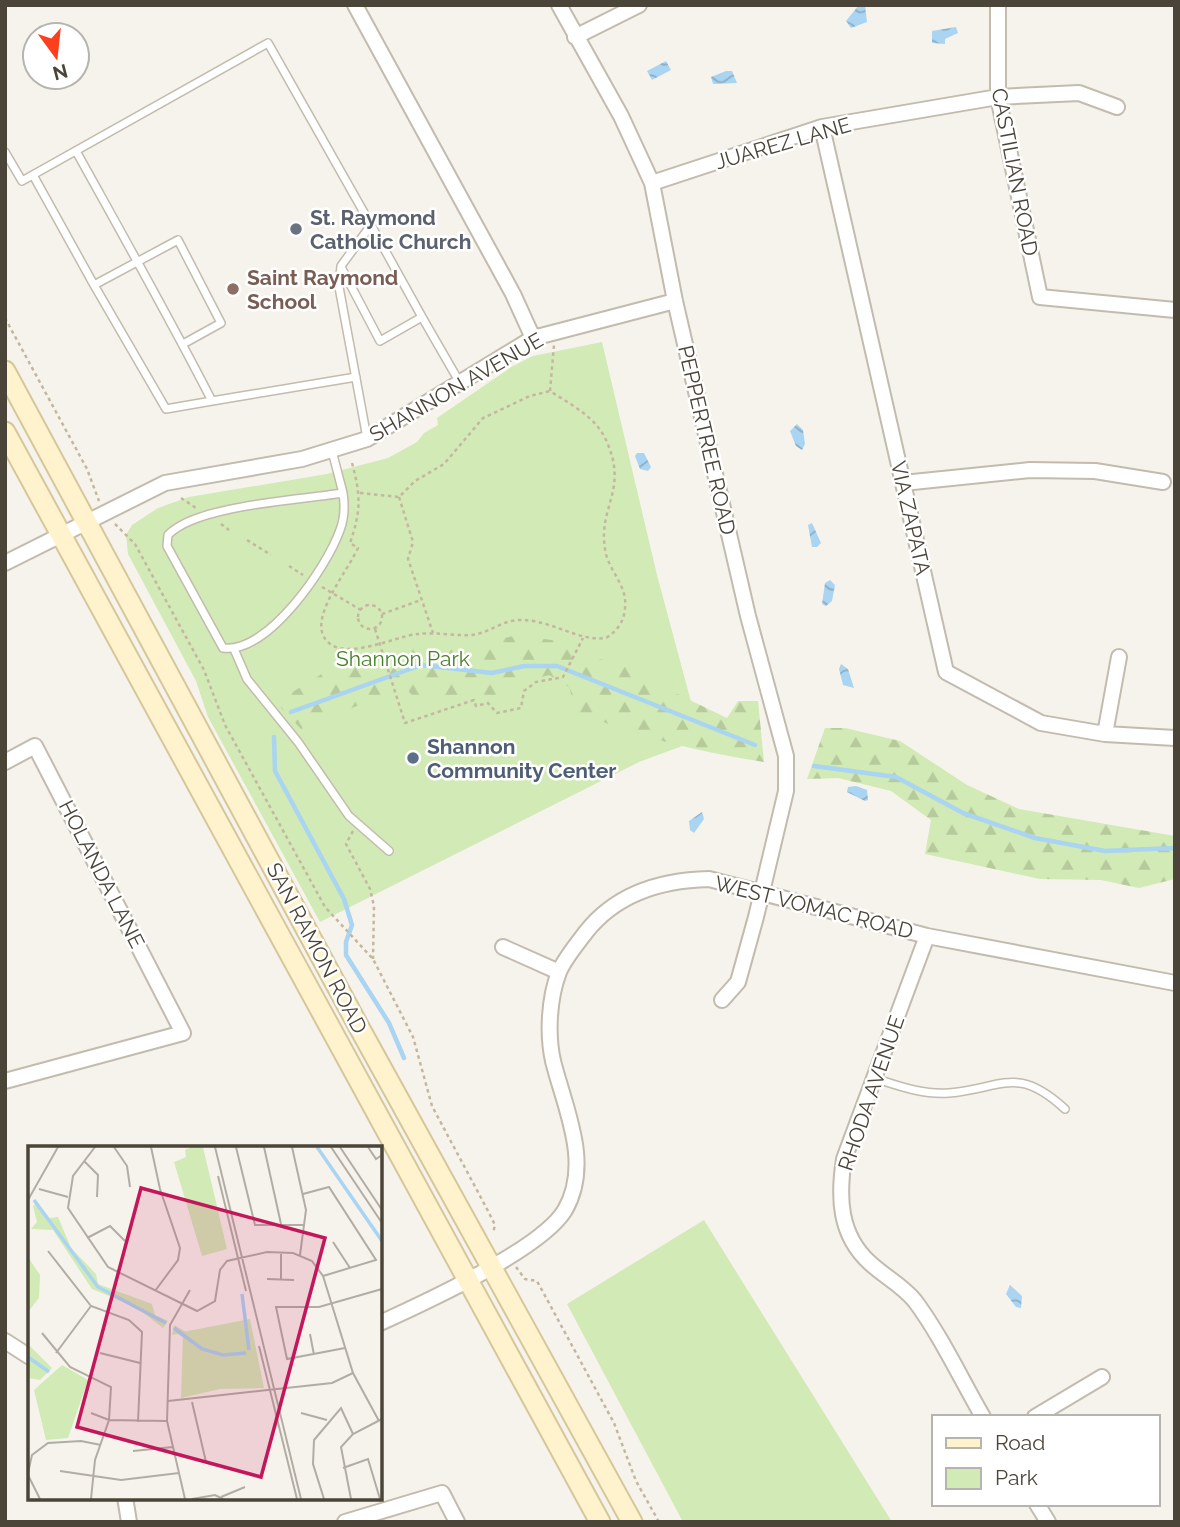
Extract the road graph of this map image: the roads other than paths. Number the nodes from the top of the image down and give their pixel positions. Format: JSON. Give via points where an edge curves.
{"nodes":[{"id":1,"x":355,"y":5,"type":"edge"},
{"id":2,"x":559,"y":5,"type":"edge"},
{"id":3,"x":639,"y":5,"type":"edge"},
{"id":4,"x":998,"y":5,"type":"edge"},
{"id":5,"x":575,"y":37,"type":"junction"},
{"id":6,"x":998,"y":97,"type":"junction"},
{"id":7,"x":1117,"y":107,"type":"dead end"},
{"id":8,"x":822,"y":127,"type":"junction"},
{"id":9,"x":76,"y":151,"type":"junction"},
{"id":10,"x":5,"y":152,"type":"edge"},
{"id":11,"x":33,"y":175,"type":"junction"},
{"id":12,"x":652,"y":183,"type":"junction"},
{"id":13,"x":371,"y":225,"type":"junction"},
{"id":14,"x":137,"y":262,"type":"junction"},
{"id":15,"x":341,"y":266,"type":"junction"},
{"id":16,"x":93,"y":285,"type":"junction"},
{"id":17,"x":675,"y":301,"type":"junction"},
{"id":18,"x":1175,"y":310,"type":"edge"},
{"id":19,"x":422,"y":317,"type":"junction"},
{"id":20,"x":533,"y":338,"type":"junction"},
{"id":21,"x":183,"y":344,"type":"junction"},
{"id":22,"x":5,"y":372,"type":"edge"},
{"id":23,"x":356,"y":377,"type":"junction"},
{"id":24,"x":460,"y":383,"type":"junction"},
{"id":25,"x":212,"y":401,"type":"junction"},
{"id":26,"x":5,"y":432,"type":"edge"},
{"id":27,"x":367,"y":439,"type":"junction"},
{"id":28,"x":332,"y":451,"type":"junction"},
{"id":29,"x":1163,"y":482,"type":"dead end"},
{"id":30,"x":904,"y":483,"type":"junction"},
{"id":31,"x":343,"y":493,"type":"junction"},
{"id":32,"x":85,"y":521,"type":"junction"},
{"id":33,"x":60,"y":533,"type":"junction"},
{"id":34,"x":5,"y":563,"type":"edge"},
{"id":35,"x":234,"y":649,"type":"junction"},
{"id":36,"x":1119,"y":657,"type":"dead end"},
{"id":37,"x":1105,"y":734,"type":"junction"},
{"id":38,"x":1175,"y":738,"type":"edge"},
{"id":39,"x":5,"y":762,"type":"edge"},
{"id":40,"x":389,"y":851,"type":"dead end"},
{"id":41,"x":762,"y":892,"type":"junction"},
{"id":42,"x":927,"y":936,"type":"junction"},
{"id":43,"x":503,"y":947,"type":"dead end"},
{"id":44,"x":559,"y":972,"type":"junction"},
{"id":45,"x":1175,"y":983,"type":"edge"},
{"id":46,"x":723,"y":1000,"type":"dead end"},
{"id":47,"x":874,"y":1078,"type":"junction"},
{"id":48,"x":5,"y":1081,"type":"edge"},
{"id":49,"x":1065,"y":1109,"type":"dead end"},
{"id":50,"x":500,"y":1262,"type":"junction"},
{"id":51,"x":466,"y":1279,"type":"junction"},
{"id":52,"x":382,"y":1322,"type":"edge"},
{"id":53,"x":5,"y":1341,"type":"edge"},
{"id":54,"x":28,"y":1356,"type":"edge"},
{"id":55,"x":1102,"y":1377,"type":"dead end"},
{"id":56,"x":982,"y":1415,"type":"edge"},
{"id":57,"x":1038,"y":1415,"type":"edge"},
{"id":58,"x":125,"y":1499,"type":"edge"},
{"id":59,"x":1038,"y":1506,"type":"edge"},
{"id":60,"x":129,"y":1522,"type":"edge"},
{"id":61,"x":345,"y":1522,"type":"edge"},
{"id":62,"x":457,"y":1522,"type":"edge"},
{"id":63,"x":600,"y":1522,"type":"edge"},
{"id":64,"x":632,"y":1522,"type":"edge"},
{"id":65,"x":1048,"y":1522,"type":"edge"}],
"edges":[{"from":1,"to":20,"type":"street"},
{"from":2,"to":5,"type":"street","name":"PEPPERTREE ROAD"},
{"from":3,"to":5,"type":"street"},
{"from":4,"to":6,"type":"street","name":"CASTILIAN ROAD"},
{"from":5,"to":12,"type":"street","name":"PEPPERTREE ROAD"},
{"from":6,"to":7,"type":"street","name":"JUAREZ LANE","via":[[1079,93]]},
{"from":6,"to":8,"type":"street","name":"JUAREZ LANE"},
{"from":6,"to":18,"type":"street","name":"CASTILIAN ROAD","via":[[1040,297]]},
{"from":8,"to":12,"type":"street","name":"JUAREZ LANE"},
{"from":8,"to":30,"type":"street","name":"VIA ZAPATA"},
{"from":9,"to":11,"type":"lane"},
{"from":9,"to":13,"type":"lane","via":[[268,43]]},
{"from":9,"to":14,"type":"lane"},
{"from":10,"to":11,"type":"lane","via":[[22,181]]},
{"from":11,"to":16,"type":"lane"},
{"from":12,"to":17,"type":"street","name":"PEPPERTREE ROAD"},
{"from":13,"to":15,"type":"lane"},
{"from":13,"to":19,"type":"lane"},
{"from":14,"to":16,"type":"lane"},
{"from":14,"to":21,"type":"lane"},
{"from":14,"to":21,"type":"lane","via":[[178,240],[221,323]]},
{"from":15,"to":19,"type":"lane","via":[[380,341]]},
{"from":15,"to":23,"type":"lane","via":[[339,287]]},
{"from":16,"to":25,"type":"lane","via":[[166,409]]},
{"from":17,"to":20,"type":"street","name":"SHANNON AVENUE"},
{"from":17,"to":41,"type":"street","name":"PEPPERTREE ROAD","via":[[748,616],[786,756],[786,791]]},
{"from":19,"to":24,"type":"lane"},
{"from":20,"to":24,"type":"street","name":"SHANNON AVENUE"},
{"from":21,"to":25,"type":"lane"},
{"from":22,"to":32,"type":"main road","name":"SAN RAMON ROAD"},
{"from":23,"to":25,"type":"lane"},
{"from":23,"to":27,"type":"lane"},
{"from":24,"to":27,"type":"street","name":"SHANNON AVENUE"},
{"from":26,"to":33,"type":"main road","name":"SAN RAMON ROAD"},
{"from":27,"to":28,"type":"street","name":"SHANNON AVENUE"},
{"from":28,"to":31,"type":"lane"},
{"from":28,"to":32,"type":"street","name":"SHANNON AVENUE","via":[[165,483]]},
{"from":29,"to":30,"type":"street","via":[[1095,471],[1030,470]]},
{"from":30,"to":37,"type":"street","name":"VIA ZAPATA","via":[[946,672],[1041,723]]},
{"from":31,"to":35,"type":"lane","via":[[341,528],[306,590],[268,629]]},
{"from":31,"to":35,"type":"lane","via":[[220,511],[191,519],[168,535],[167,546],[218,640],[223,648]]},
{"from":32,"to":33,"type":"street","name":"SHANNON AVENUE"},
{"from":32,"to":50,"type":"main road","name":"SAN RAMON ROAD"},
{"from":33,"to":34,"type":"street","name":"SHANNON AVENUE"},
{"from":33,"to":51,"type":"main road","name":"SAN RAMON ROAD"},
{"from":35,"to":40,"type":"lane","via":[[247,680],[358,824]]},
{"from":36,"to":37,"type":"street"},
{"from":37,"to":38,"type":"street","name":"VIA ZAPATA"},
{"from":39,"to":48,"type":"street","name":"HOLANDA LANE","via":[[35,746],[183,1033]]},
{"from":41,"to":42,"type":"street","name":"WEST VOMAC ROAD"},
{"from":41,"to":44,"type":"street","name":"WEST VOMAC ROAD","via":[[709,879],[649,887],[596,920]]},
{"from":41,"to":46,"type":"street","name":"PEPPERTREE ROAD","via":[[738,982]]},
{"from":42,"to":45,"type":"street","name":"WEST VOMAC ROAD"},
{"from":42,"to":47,"type":"street","name":"RHODA AVENUE"},
{"from":43,"to":44,"type":"street"},
{"from":44,"to":50,"type":"street","name":"WEST VOMAC ROAD","via":[[549,1024],[552,1059],[578,1164],[573,1192],[551,1228]]},
{"from":47,"to":49,"type":"lane","via":[[922,1093],[1010,1082],[1042,1088]]},
{"from":47,"to":56,"type":"street","name":"RHODA AVENUE","via":[[844,1159],[838,1194],[848,1231],[869,1263],[895,1280],[915,1302]]},
{"from":50,"to":51,"type":"street","name":"WEST VOMAC ROAD"},
{"from":50,"to":64,"type":"main road","name":"SAN RAMON ROAD"},
{"from":51,"to":52,"type":"street","name":"WEST VOMAC ROAD"},
{"from":51,"to":63,"type":"main road","name":"SAN RAMON ROAD"},
{"from":53,"to":54,"type":"street"},
{"from":55,"to":57,"type":"street"},
{"from":58,"to":60,"type":"street"},
{"from":59,"to":65,"type":"street"},
{"from":61,"to":62,"type":"street","via":[[442,1493]]}]}
